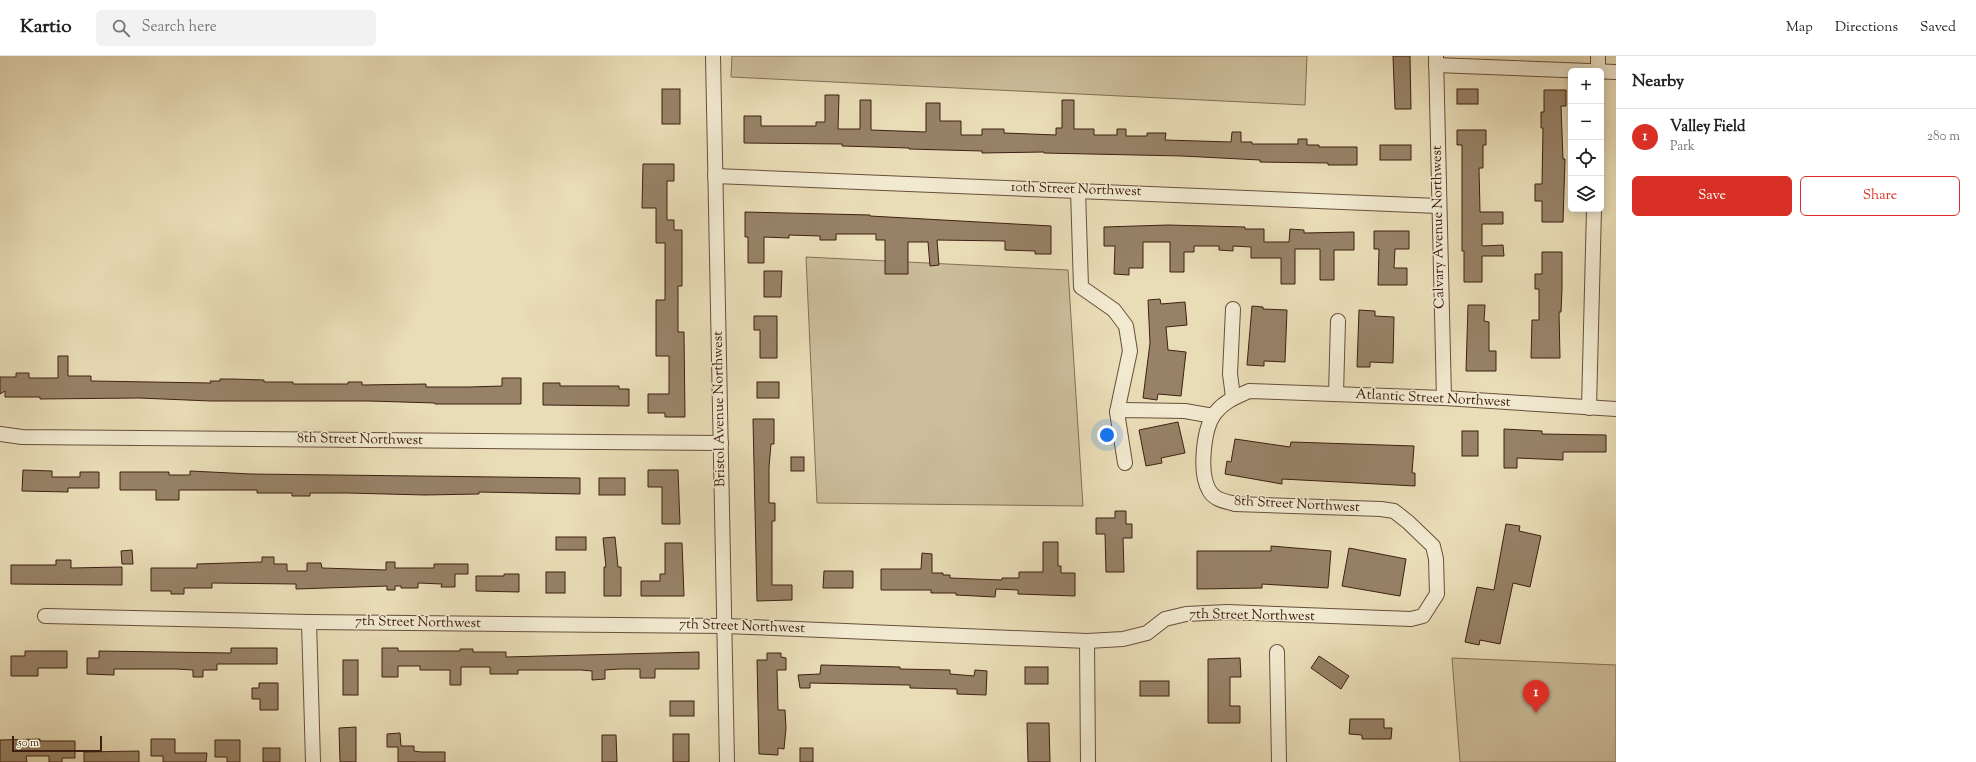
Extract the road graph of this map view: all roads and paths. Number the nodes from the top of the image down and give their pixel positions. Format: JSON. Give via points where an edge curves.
{"nodes":[{"id":1,"x":713,"y":56,"type":"edge"},
{"id":2,"x":1598,"y":56,"type":"edge"},
{"id":3,"x":1436,"y":61,"type":"edge"},
{"id":4,"x":1598,"y":68,"type":"edge"},
{"id":5,"x":1568,"y":69,"type":"edge"},
{"id":6,"x":1604,"y":71,"type":"edge"},
{"id":7,"x":1616,"y":72,"type":"edge"},
{"id":8,"x":715,"y":176,"type":"junction"},
{"id":9,"x":1078,"y":190,"type":"junction"},
{"id":10,"x":1438,"y":206,"type":"junction"},
{"id":11,"x":1594,"y":212,"type":"edge"},
{"id":12,"x":1233,"y":309,"type":"dead end"},
{"id":13,"x":1338,"y":321,"type":"dead end"},
{"id":14,"x":1249,"y":391,"type":"joint"},
{"id":15,"x":1336,"y":394,"type":"junction"},
{"id":16,"x":1233,"y":397,"type":"junction"},
{"id":17,"x":1444,"y":398,"type":"junction"},
{"id":18,"x":1589,"y":408,"type":"junction"},
{"id":19,"x":1616,"y":409,"type":"edge"},
{"id":20,"x":1118,"y":412,"type":"junction"},
{"id":21,"x":1213,"y":416,"type":"junction"},
{"id":22,"x":0,"y":434,"type":"edge"},
{"id":23,"x":721,"y":443,"type":"junction"},
{"id":24,"x":1125,"y":463,"type":"dead end"},
{"id":25,"x":1430,"y":608,"type":"joint"},
{"id":26,"x":45,"y":616,"type":"dead end"},
{"id":27,"x":309,"y":622,"type":"junction"},
{"id":28,"x":725,"y":626,"type":"junction"},
{"id":29,"x":1087,"y":641,"type":"junction"},
{"id":30,"x":1277,"y":652,"type":"dead end"},
{"id":31,"x":313,"y":762,"type":"edge"},
{"id":32,"x":727,"y":762,"type":"edge"},
{"id":33,"x":1088,"y":762,"type":"edge"},
{"id":34,"x":1279,"y":762,"type":"edge"}],
"edges":[{"from":1,"to":8,"type":"street","name":"Bristol Avenue Northwest"},
{"from":2,"to":4,"type":"street"},
{"from":3,"to":5,"type":"street"},
{"from":3,"to":10,"type":"street","name":"Calvary Avenue Northwest"},
{"from":6,"to":7,"type":"street"},
{"from":8,"to":9,"type":"street","name":"10th Street Northwest"},
{"from":8,"to":23,"type":"street","name":"Bristol Avenue Northwest"},
{"from":9,"to":10,"type":"street","name":"10th Street Northwest"},
{"from":9,"to":20,"type":"street","via":[[1081,288],[1114,310],[1126,326],[1130,351]]},
{"from":10,"to":17,"type":"street","name":"Calvary Avenue Northwest"},
{"from":11,"to":18,"type":"street"},
{"from":12,"to":16,"type":"street","via":[[1230,374]]},
{"from":13,"to":15,"type":"street"},
{"from":14,"to":15,"type":"street","name":"Atlantic Street Northwest"},
{"from":14,"to":16,"type":"street","name":"8th Street Northwest"},
{"from":15,"to":17,"type":"street","name":"Atlantic Street Northwest"},
{"from":16,"to":21,"type":"street","name":"8th Street Northwest"},
{"from":17,"to":18,"type":"street","name":"Atlantic Street Northwest"},
{"from":18,"to":19,"type":"street","name":"Atlantic Street Northwest"},
{"from":20,"to":21,"type":"street","via":[[1172,410]]},
{"from":20,"to":24,"type":"street"},
{"from":21,"to":25,"type":"street","name":"8th Street Northwest","via":[[1206,431],[1204,454],[1208,490],[1217,499],[1235,504],[1394,511],[1433,546],[1438,581],[1437,594]]},
{"from":22,"to":23,"type":"street","name":"8th Street Northwest","via":[[37,437]]},
{"from":23,"to":28,"type":"street","name":"Bristol Avenue Northwest"},
{"from":25,"to":29,"type":"street","name":"7th Street Northwest","via":[[1423,616],[1411,619],[1227,612],[1186,614],[1165,619],[1146,633],[1123,639]]},
{"from":26,"to":27,"type":"street","name":"7th Street Northwest"},
{"from":27,"to":28,"type":"street","name":"7th Street Northwest"},
{"from":27,"to":31,"type":"street"},
{"from":28,"to":29,"type":"street","name":"7th Street Northwest"},
{"from":28,"to":32,"type":"street","name":"Bristol Avenue Northwest"},
{"from":29,"to":33,"type":"street"},
{"from":30,"to":34,"type":"street"}]}
